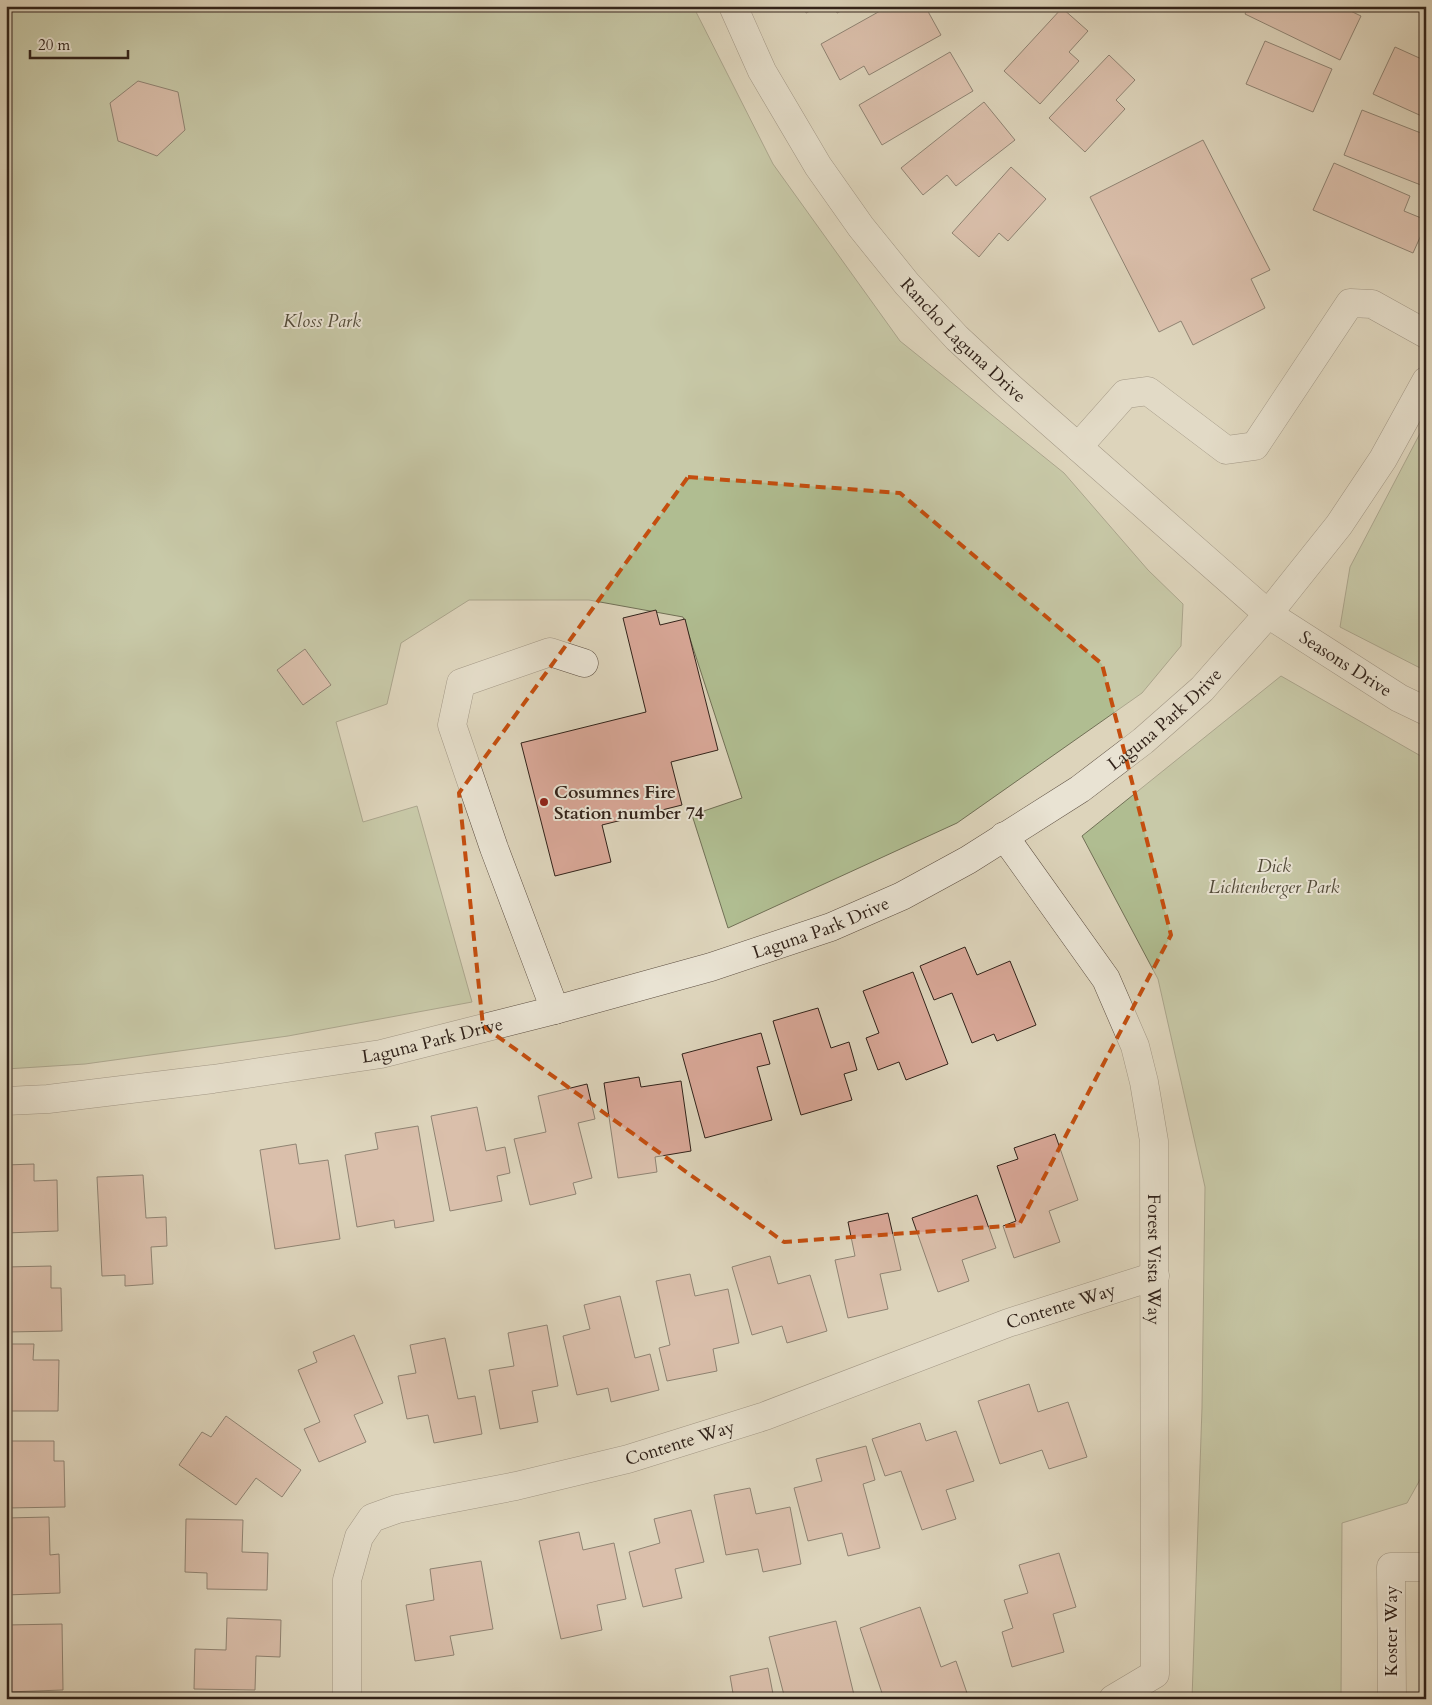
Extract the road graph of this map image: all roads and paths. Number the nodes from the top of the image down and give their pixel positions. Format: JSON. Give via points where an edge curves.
{"nodes":[{"id":1,"x":732,"y":6,"type":"edge"},
{"id":2,"x":1426,"y":334,"type":"edge"},
{"id":3,"x":1426,"y":381,"type":"edge"},
{"id":4,"x":1078,"y":447,"type":"junction"},
{"id":5,"x":1268,"y":614,"type":"junction"},
{"id":6,"x":584,"y":663,"type":"dead end"},
{"id":7,"x":1426,"y":711,"type":"edge"},
{"id":8,"x":1004,"y":836,"type":"junction"},
{"id":9,"x":555,"y":1010,"type":"junction"},
{"id":10,"x":6,"y":1101,"type":"edge"},
{"id":11,"x":1155,"y":1276,"type":"junction"},
{"id":12,"x":1426,"y":1567,"type":"edge"},
{"id":13,"x":347,"y":1699,"type":"edge"},
{"id":14,"x":1113,"y":1699,"type":"edge"},
{"id":15,"x":1392,"y":1699,"type":"edge"}],
"edges":[{"from":1,"to":4,"type":"street","name":"Rancho Laguna Drive","via":[[785,110],[860,227],[957,338]]},
{"from":2,"to":4,"type":"street","via":[[1372,304],[1350,303],[1256,446],[1226,450],[1148,392],[1124,394]]},
{"from":3,"to":5,"type":"street","name":"Laguna Park Drive","via":[[1383,459],[1339,525]]},
{"from":4,"to":5,"type":"street","name":"Rancho Laguna Drive"},
{"from":5,"to":7,"type":"street","name":"Seasons Drive","via":[[1399,698]]},
{"from":5,"to":8,"type":"street","name":"Laguna Park Drive","via":[[1202,689],[1143,741],[1080,789]]},
{"from":6,"to":9,"type":"street","via":[[550,652],[461,683],[452,725]]},
{"from":8,"to":9,"type":"street","name":"Laguna Park Drive","via":[[902,896],[831,927],[711,967]]},
{"from":8,"to":11,"type":"street","name":"Forest Vista Way","via":[[1106,979],[1135,1046],[1154,1141]]},
{"from":9,"to":10,"type":"street","name":"Laguna Park Drive","via":[[381,1054],[203,1080]]},
{"from":11,"to":13,"type":"street","name":"Contente Way","via":[[1008,1323],[765,1416],[683,1442],[525,1484],[397,1509],[372,1518],[360,1537],[347,1580]]},
{"from":11,"to":14,"type":"street","name":"Forest Vista Way","via":[[1155,1674]]},
{"from":12,"to":15,"type":"street","name":"Koster Way","via":[[1391,1567]]}]}
